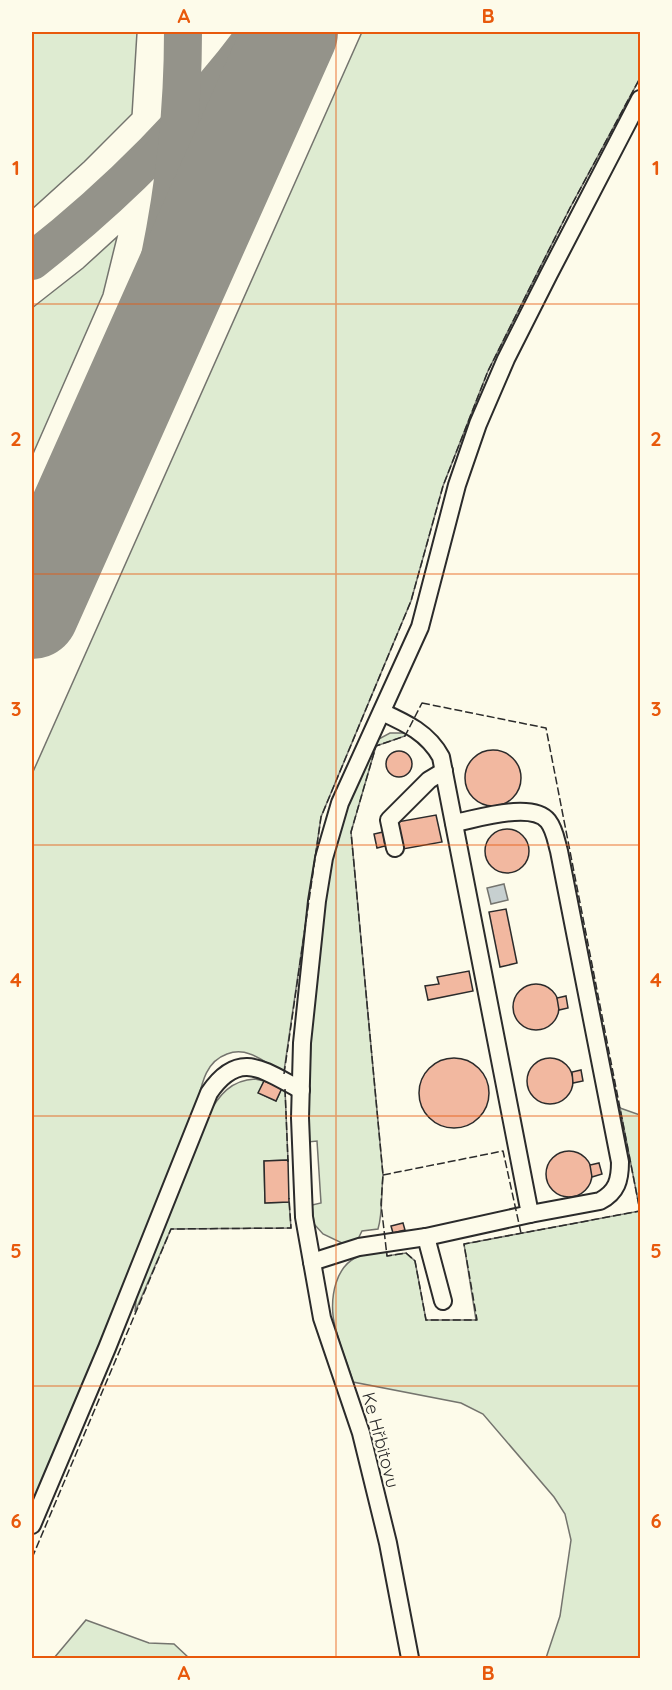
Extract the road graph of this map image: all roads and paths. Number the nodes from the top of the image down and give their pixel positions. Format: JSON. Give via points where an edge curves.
{"nodes":[{"id":1,"x":640,"y":99,"type":"edge"},
{"id":2,"x":382,"y":711,"type":"junction"},
{"id":3,"x":444,"y":771,"type":"junction"},
{"id":4,"x":454,"y":823,"type":"junction"},
{"id":5,"x":395,"y":848,"type":"dead end"},
{"id":6,"x":301,"y":1090,"type":"junction"},
{"id":7,"x":531,"y":1214,"type":"junction"},
{"id":8,"x":426,"y":1237,"type":"junction"},
{"id":9,"x":312,"y":1262,"type":"junction"},
{"id":10,"x":443,"y":1301,"type":"dead end"},
{"id":11,"x":32,"y":1525,"type":"edge"},
{"id":12,"x":410,"y":1659,"type":"edge"}],
"edges":[{"from":1,"to":2,"type":"street","name":"Ke Hřbitovu","via":[[491,392],[457,485],[420,627]]},
{"from":2,"to":3,"type":"street","via":[[434,743]]},
{"from":2,"to":6,"type":"street","name":"Ke Hřbitovu","via":[[347,785],[324,858],[302,1043]]},
{"from":3,"to":4,"type":"street"},
{"from":3,"to":5,"type":"street","via":[[429,780],[389,820]]},
{"from":4,"to":7,"type":"street"},
{"from":4,"to":7,"type":"street","via":[[523,811],[538,813],[554,830],[562,863],[620,1177],[609,1197],[600,1201]]},
{"from":6,"to":9,"type":"street","name":"Ke Hřbitovu","via":[[302,1200]]},
{"from":6,"to":11,"type":"street","via":[[248,1065],[225,1073],[209,1093]]},
{"from":7,"to":8,"type":"street"},
{"from":8,"to":9,"type":"street","via":[[359,1246]]},
{"from":8,"to":10,"type":"street"},
{"from":9,"to":12,"type":"street","name":"Ke Hřbitovu","via":[[322,1318],[361,1433],[388,1543]]}]}
